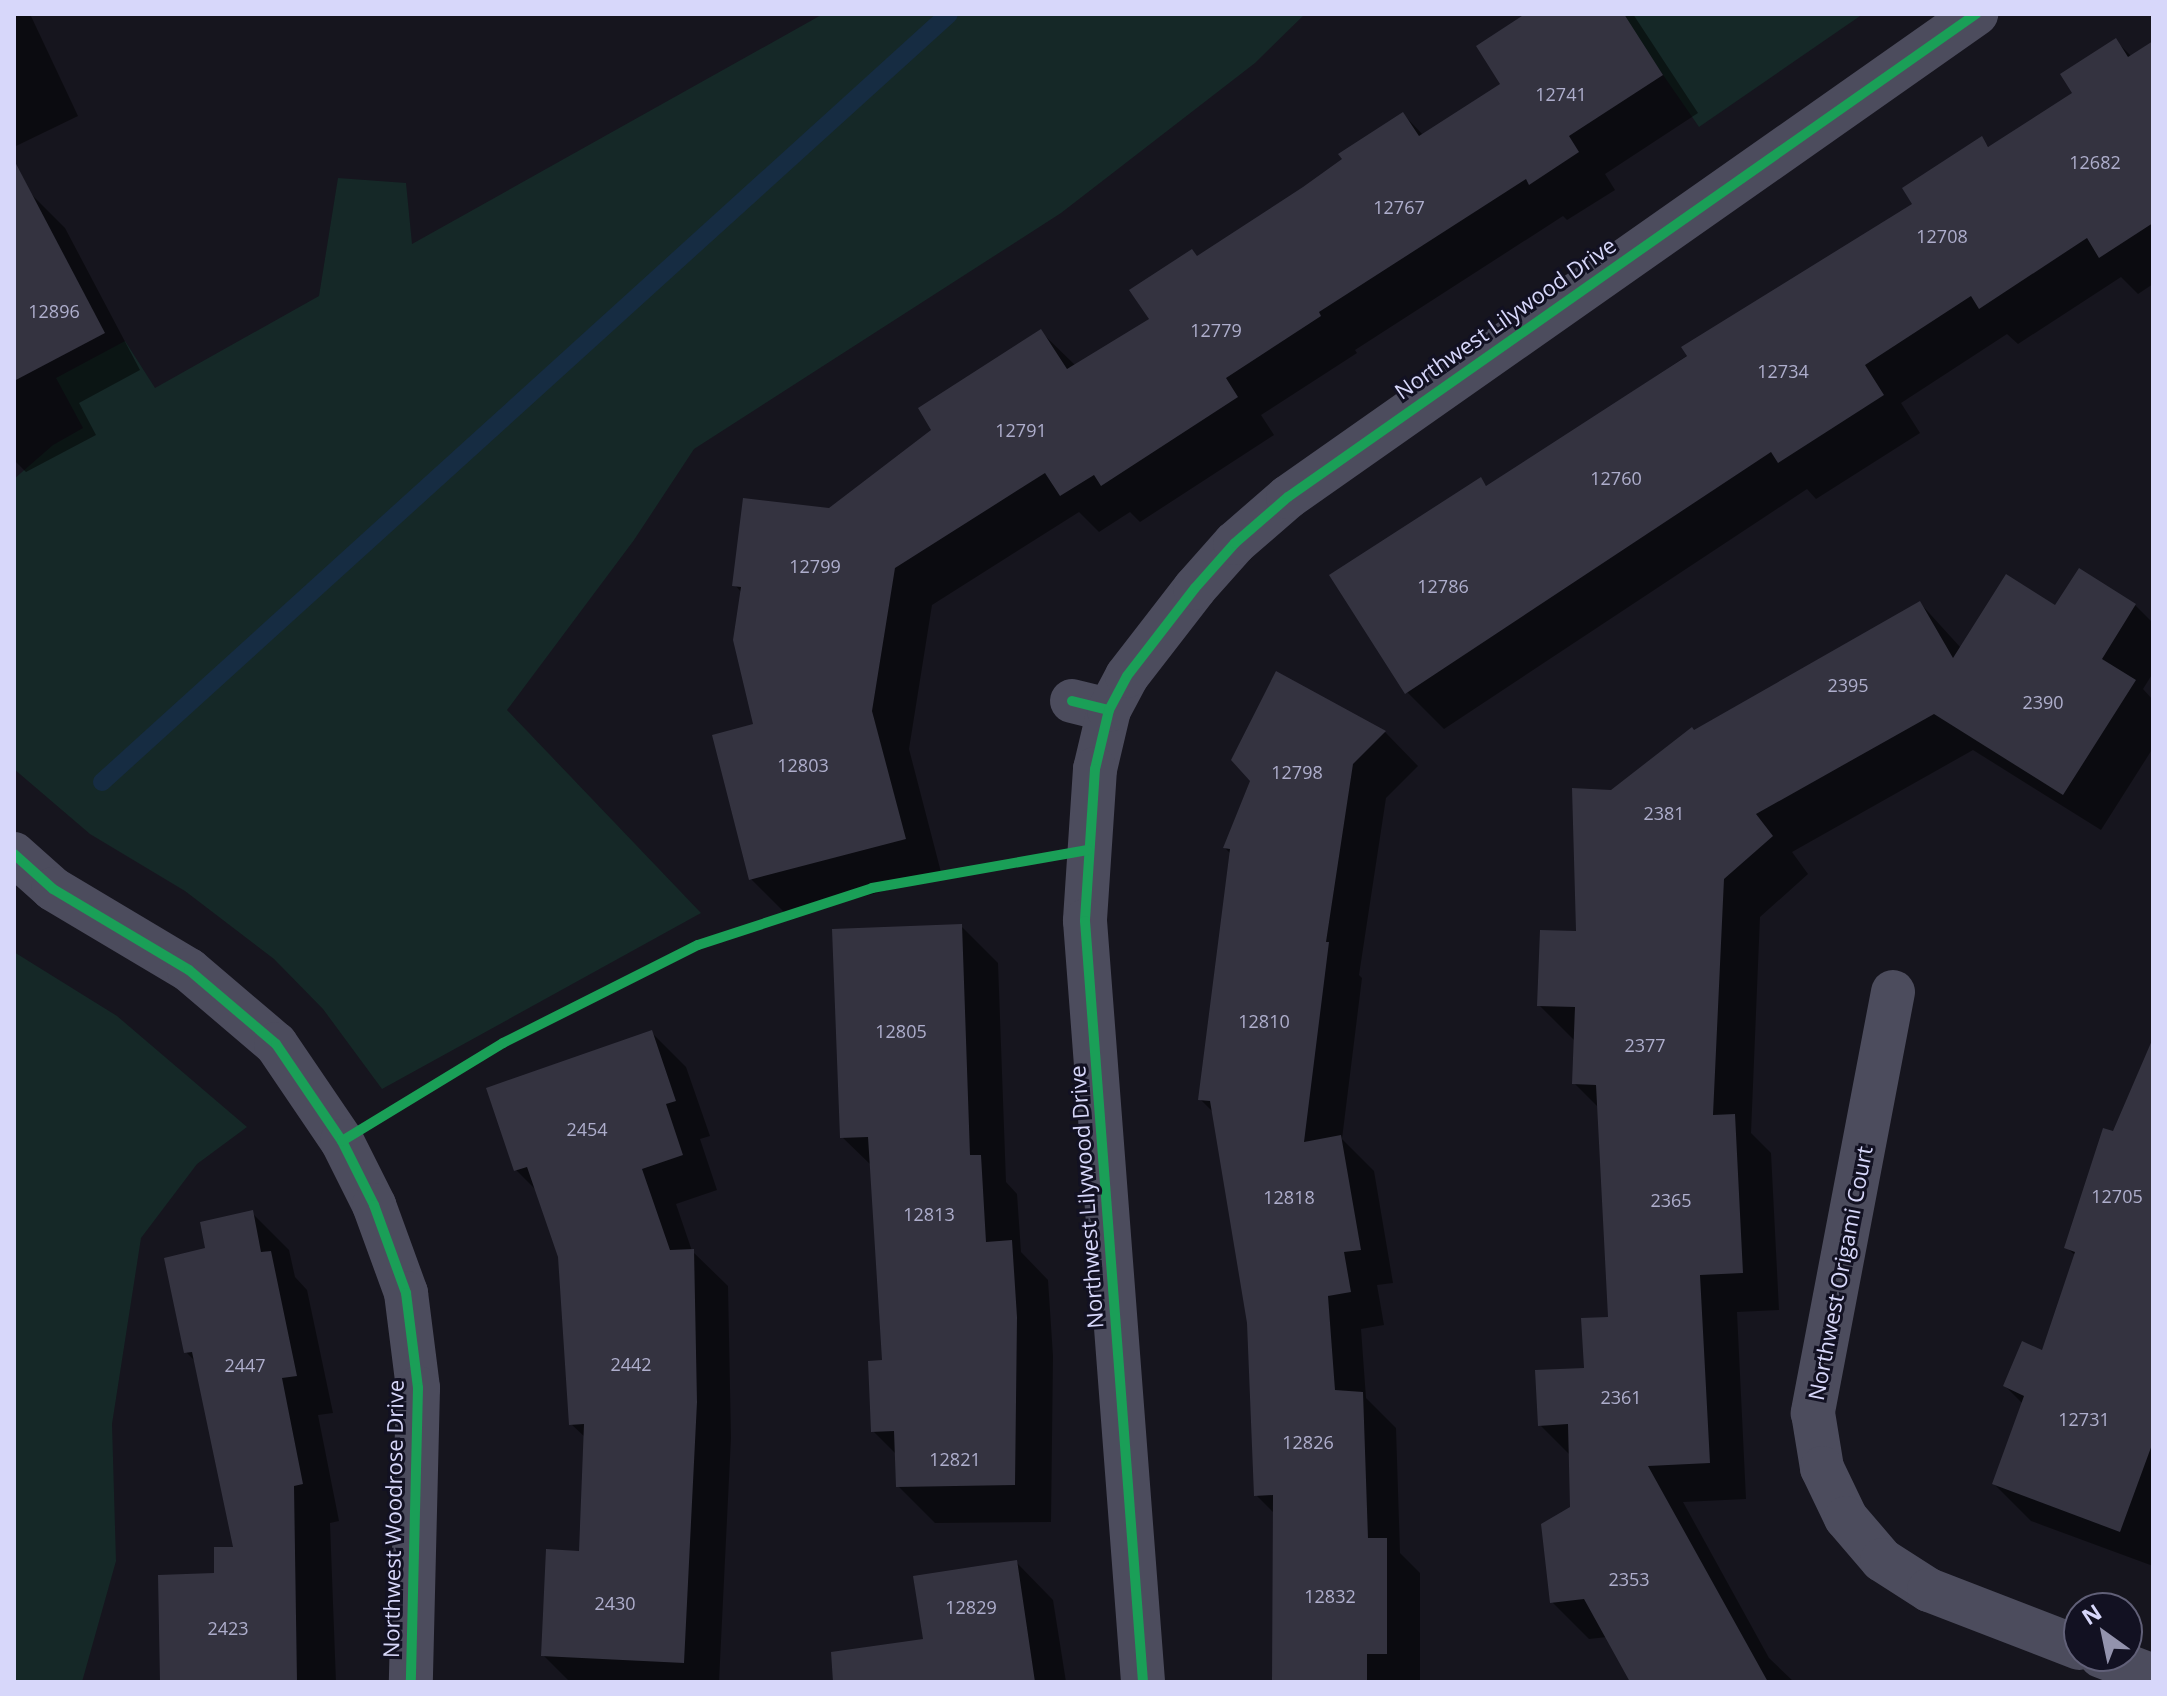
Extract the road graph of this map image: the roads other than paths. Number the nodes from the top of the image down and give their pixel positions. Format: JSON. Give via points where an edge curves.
{"nodes":[{"id":1,"x":1976,"y":14,"type":"edge"},
{"id":2,"x":14,"y":854,"type":"edge"},
{"id":3,"x":1893,"y":992,"type":"dead end"},
{"id":4,"x":2063,"y":1642,"type":"edge"},
{"id":5,"x":411,"y":1682,"type":"edge"},
{"id":6,"x":1143,"y":1682,"type":"edge"}],
"edges":[{"from":1,"to":6,"type":"street","name":"Northwest Lilywood Drive","via":[[1288,497],[1235,543],[1127,676],[1090,706],[1095,769],[1085,921]]},
{"from":2,"to":5,"type":"street","name":"Northwest Woodrose Drive","via":[[53,889],[189,970],[276,1044],[342,1141],[374,1205],[406,1293],[418,1388]]},
{"from":3,"to":4,"type":"street","name":"Northwest Origami Court","via":[[1813,1413],[1822,1468],[1846,1518],[1882,1560],[1929,1590]]}]}
